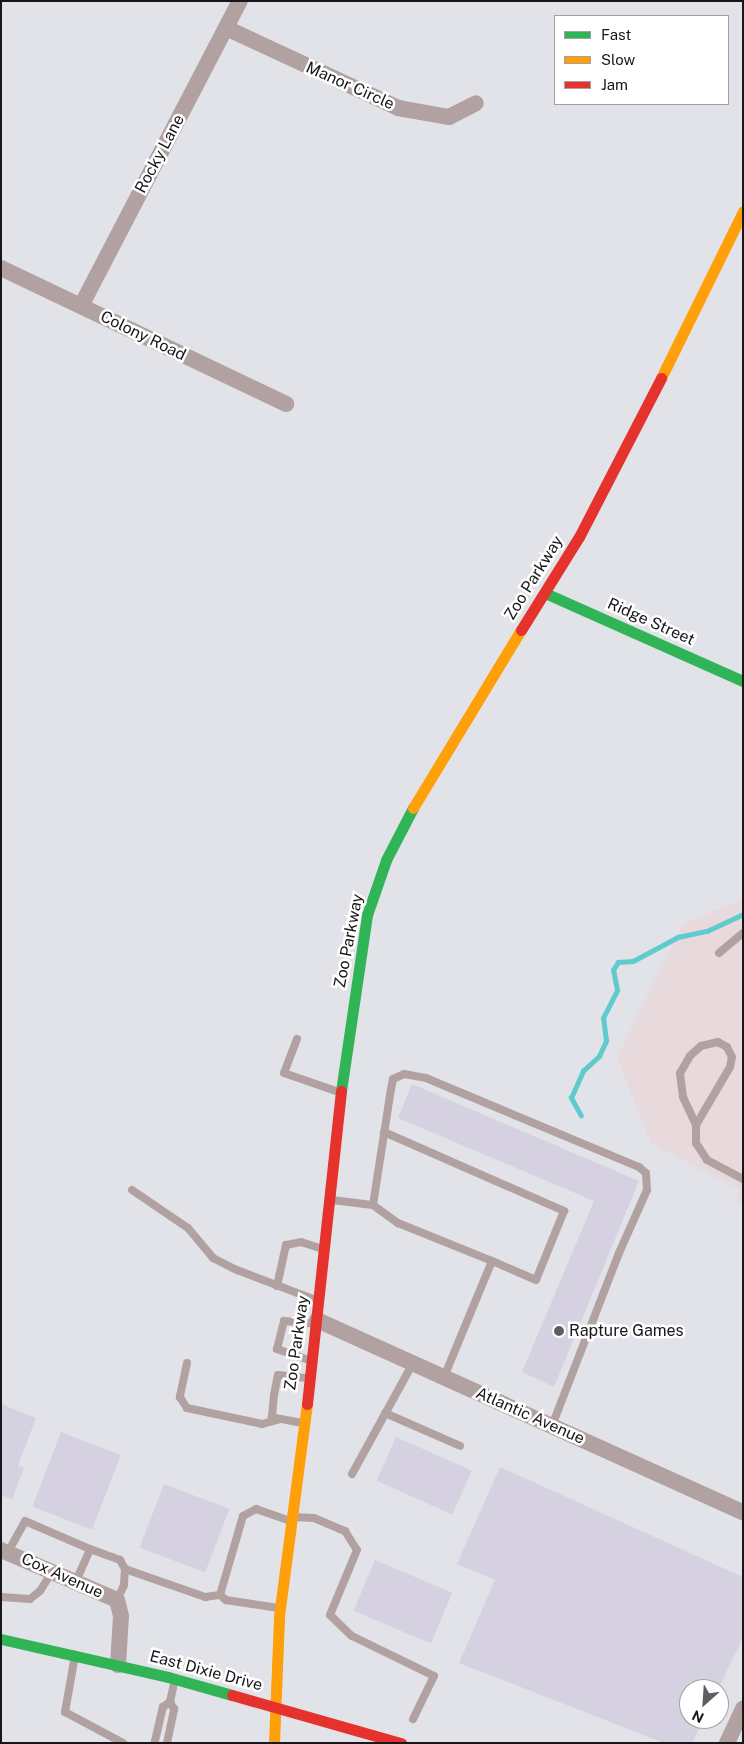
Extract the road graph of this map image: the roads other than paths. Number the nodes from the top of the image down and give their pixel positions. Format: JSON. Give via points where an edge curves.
{"nodes":[{"id":1,"x":240,"y":1,"type":"edge"},
{"id":2,"x":226,"y":28,"type":"junction"},
{"id":3,"x":476,"y":103,"type":"dead end"},
{"id":4,"x":743,"y":211,"type":"edge"},
{"id":5,"x":1,"y":268,"type":"edge"},
{"id":6,"x":81,"y":306,"type":"junction"},
{"id":7,"x":286,"y":404,"type":"dead end"},
{"id":8,"x":545,"y":593,"type":"junction"},
{"id":9,"x":743,"y":681,"type":"edge"},
{"id":10,"x":743,"y":933,"type":"edge"},
{"id":11,"x":719,"y":953,"type":"dead end"},
{"id":12,"x":297,"y":1039,"type":"dead end"},
{"id":13,"x":341,"y":1092,"type":"junction"},
{"id":14,"x":696,"y":1125,"type":"junction"},
{"id":15,"x":384,"y":1132,"type":"junction"},
{"id":16,"x":743,"y":1179,"type":"edge"},
{"id":17,"x":132,"y":1190,"type":"dead end"},
{"id":18,"x":331,"y":1199,"type":"junction"},
{"id":19,"x":373,"y":1205,"type":"junction"},
{"id":20,"x":324,"y":1250,"type":"junction"},
{"id":21,"x":492,"y":1260,"type":"junction"},
{"id":22,"x":277,"y":1286,"type":"junction"},
{"id":23,"x":320,"y":1301,"type":"junction"},
{"id":24,"x":317,"y":1322,"type":"junction"},
{"id":25,"x":311,"y":1361,"type":"junction"},
{"id":26,"x":413,"y":1363,"type":"junction"},
{"id":27,"x":187,"y":1364,"type":"dead end"},
{"id":28,"x":444,"y":1377,"type":"junction"},
{"id":29,"x":308,"y":1378,"type":"junction"},
{"id":30,"x":385,"y":1413,"type":"junction"},
{"id":31,"x":276,"y":1420,"type":"junction"},
{"id":32,"x":303,"y":1423,"type":"junction"},
{"id":33,"x":552,"y":1426,"type":"junction"},
{"id":34,"x":460,"y":1446,"type":"dead end"},
{"id":35,"x":352,"y":1474,"type":"dead end"},
{"id":36,"x":743,"y":1512,"type":"edge"},
{"id":37,"x":293,"y":1520,"type":"junction"},
{"id":38,"x":90,"y":1549,"type":"junction"},
{"id":39,"x":5,"y":1551,"type":"edge"},
{"id":40,"x":125,"y":1569,"type":"junction"},
{"id":41,"x":53,"y":1570,"type":"junction"},
{"id":42,"x":76,"y":1581,"type":"junction"},
{"id":43,"x":220,"y":1595,"type":"junction"},
{"id":44,"x":1,"y":1597,"type":"edge"},
{"id":45,"x":117,"y":1600,"type":"junction"},
{"id":46,"x":280,"y":1609,"type":"junction"},
{"id":47,"x":1,"y":1639,"type":"edge"},
{"id":48,"x":76,"y":1655,"type":"junction"},
{"id":49,"x":118,"y":1665,"type":"junction"},
{"id":50,"x":176,"y":1678,"type":"junction"},
{"id":51,"x":170,"y":1702,"type":"junction"},
{"id":52,"x":274,"y":1706,"type":"junction"},
{"id":53,"x":743,"y":1708,"type":"edge"},
{"id":54,"x":412,"y":1719,"type":"dead end"},
{"id":55,"x":739,"y":1728,"type":"edge"},
{"id":56,"x":155,"y":1742,"type":"edge"},
{"id":57,"x":123,"y":1743,"type":"edge"},
{"id":58,"x":167,"y":1743,"type":"edge"},
{"id":59,"x":274,"y":1743,"type":"edge"},
{"id":60,"x":401,"y":1743,"type":"edge"},
{"id":61,"x":727,"y":1743,"type":"edge"}],
"edges":[{"from":1,"to":2,"type":"street","name":"Rocky Lane"},
{"from":2,"to":3,"type":"street","name":"Manor Circle","via":[[398,108],[449,117]]},
{"from":2,"to":6,"type":"street","name":"Rocky Lane"},
{"from":4,"to":8,"type":"main road","name":"Zoo Parkway","via":[[616,468]]},
{"from":5,"to":6,"type":"street","name":"Colony Road"},
{"from":6,"to":7,"type":"street","name":"Colony Road"},
{"from":8,"to":9,"type":"main road","name":"Ridge Street"},
{"from":8,"to":13,"type":"main road","name":"Zoo Parkway","via":[[425,785],[386,860],[368,915]]},
{"from":10,"to":11,"type":"lane"},
{"from":12,"to":13,"type":"lane","via":[[284,1073]]},
{"from":13,"to":18,"type":"main road","name":"Zoo Parkway"},
{"from":14,"to":14,"type":"lane","via":[[730,1067],[732,1057],[727,1047],[718,1042],[701,1046],[680,1072],[683,1097]]},
{"from":14,"to":16,"type":"lane","via":[[696,1142],[707,1160]]},
{"from":15,"to":19,"type":"lane"},
{"from":15,"to":21,"type":"lane","via":[[564,1211],[536,1280]]},
{"from":15,"to":33,"type":"lane","via":[[393,1079],[414,1074],[639,1167],[646,1173],[647,1190]]},
{"from":17,"to":22,"type":"lane","via":[[188,1228],[214,1258]]},
{"from":18,"to":19,"type":"lane"},
{"from":18,"to":20,"type":"main road","name":"Zoo Parkway"},
{"from":19,"to":21,"type":"lane","via":[[398,1222]]},
{"from":20,"to":22,"type":"lane","via":[[301,1242],[286,1245]]},
{"from":20,"to":23,"type":"main road","name":"Zoo Parkway"},
{"from":21,"to":28,"type":"lane"},
{"from":22,"to":23,"type":"lane"},
{"from":23,"to":24,"type":"main road","name":"Zoo Parkway"},
{"from":24,"to":25,"type":"main road","name":"Zoo Parkway"},
{"from":24,"to":25,"type":"lane","via":[[284,1321],[277,1349]]},
{"from":24,"to":26,"type":"street","name":"Atlantic Avenue"},
{"from":25,"to":29,"type":"main road","name":"Zoo Parkway"},
{"from":26,"to":28,"type":"street","name":"Atlantic Avenue"},
{"from":26,"to":30,"type":"lane"},
{"from":27,"to":31,"type":"lane","via":[[180,1397],[186,1408],[262,1424]]},
{"from":28,"to":33,"type":"street","name":"Atlantic Avenue"},
{"from":29,"to":31,"type":"lane","via":[[278,1375],[272,1417]]},
{"from":29,"to":32,"type":"main road","name":"Zoo Parkway"},
{"from":30,"to":34,"type":"lane"},
{"from":30,"to":35,"type":"lane"},
{"from":31,"to":32,"type":"lane"},
{"from":32,"to":37,"type":"main road","name":"Zoo Parkway"},
{"from":33,"to":36,"type":"street","name":"Atlantic Avenue"},
{"from":37,"to":43,"type":"lane","via":[[256,1508],[243,1516]]},
{"from":37,"to":46,"type":"main road","name":"Zoo Parkway"},
{"from":37,"to":54,"type":"lane","via":[[314,1518],[345,1531],[357,1550],[330,1615],[352,1636],[434,1676]]},
{"from":38,"to":39,"type":"lane","via":[[25,1521]]},
{"from":38,"to":40,"type":"lane","via":[[120,1560]]},
{"from":38,"to":42,"type":"lane"},
{"from":39,"to":41,"type":"street","name":"Cox Avenue"},
{"from":40,"to":43,"type":"lane","via":[[206,1598]]},
{"from":40,"to":45,"type":"lane","via":[[124,1585]]},
{"from":41,"to":42,"type":"street","name":"Cox Avenue"},
{"from":41,"to":44,"type":"lane","via":[[40,1591],[30,1599]]},
{"from":42,"to":45,"type":"street","name":"Cox Avenue"},
{"from":43,"to":46,"type":"lane","via":[[226,1600]]},
{"from":45,"to":49,"type":"street","name":"Cox Avenue","via":[[121,1616]]},
{"from":46,"to":52,"type":"main road","name":"Zoo Parkway"},
{"from":47,"to":48,"type":"main road","name":"East Dixie Drive"},
{"from":48,"to":49,"type":"main road","name":"East Dixie Drive"},
{"from":48,"to":57,"type":"lane","via":[[65,1712]]},
{"from":49,"to":50,"type":"main road","name":"East Dixie Drive"},
{"from":50,"to":51,"type":"lane"},
{"from":50,"to":52,"type":"main road","name":"East Dixie Drive"},
{"from":51,"to":56,"type":"lane","via":[[163,1706]]},
{"from":51,"to":58,"type":"lane","via":[[174,1709]]},
{"from":52,"to":59,"type":"main road","name":"Zoo Parkway"},
{"from":52,"to":60,"type":"main road","name":"East Dixie Drive"},
{"from":53,"to":55,"type":"street"},
{"from":55,"to":61,"type":"street"},
{"from":56,"to":58,"type":"lane"}]}
